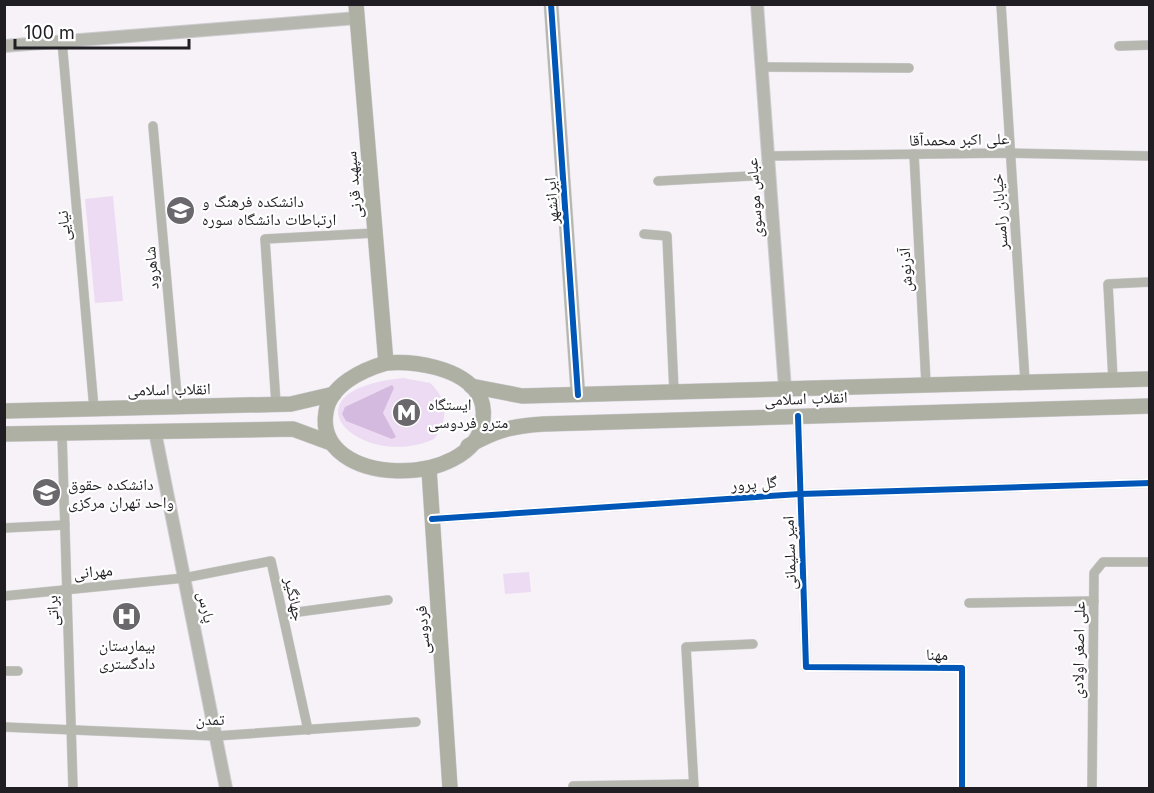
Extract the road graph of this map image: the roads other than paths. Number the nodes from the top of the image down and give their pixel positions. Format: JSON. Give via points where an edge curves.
{"nodes":[{"id":1,"x":551,"y":4,"type":"edge"},
{"id":2,"x":757,"y":4,"type":"edge"},
{"id":3,"x":1001,"y":4,"type":"edge"},
{"id":4,"x":357,"y":11,"type":"edge"},
{"id":5,"x":62,"y":41,"type":"junction"},
{"id":6,"x":1149,"y":45,"type":"edge"},
{"id":7,"x":4,"y":46,"type":"edge"},
{"id":8,"x":1119,"y":46,"type":"dead end"},
{"id":9,"x":762,"y":66,"type":"junction"},
{"id":10,"x":909,"y":68,"type":"dead end"},
{"id":11,"x":153,"y":126,"type":"dead end"},
{"id":12,"x":1010,"y":153,"type":"junction"},
{"id":13,"x":914,"y":154,"type":"junction"},
{"id":14,"x":768,"y":156,"type":"junction"},
{"id":15,"x":1149,"y":156,"type":"edge"},
{"id":16,"x":770,"y":175,"type":"junction"},
{"id":17,"x":658,"y":181,"type":"dead end"},
{"id":18,"x":375,"y":233,"type":"junction"},
{"id":19,"x":644,"y":234,"type":"dead end"},
{"id":20,"x":1149,"y":282,"type":"edge"},
{"id":21,"x":386,"y":363,"type":"junction"},
{"id":22,"x":1149,"y":379,"type":"edge"},
{"id":23,"x":1113,"y":380,"type":"junction"},
{"id":24,"x":1025,"y":381,"type":"junction"},
{"id":25,"x":926,"y":384,"type":"junction"},
{"id":26,"x":471,"y":386,"type":"junction"},
{"id":27,"x":785,"y":389,"type":"junction"},
{"id":28,"x":674,"y":392,"type":"junction"},
{"id":29,"x":334,"y":394,"type":"junction"},
{"id":30,"x":578,"y":395,"type":"junction"},
{"id":31,"x":276,"y":404,"type":"junction"},
{"id":32,"x":1149,"y":406,"type":"edge"},
{"id":33,"x":178,"y":407,"type":"junction"},
{"id":34,"x":94,"y":409,"type":"junction"},
{"id":35,"x":4,"y":411,"type":"edge"},
{"id":36,"x":798,"y":416,"type":"junction"},
{"id":37,"x":155,"y":432,"type":"junction"},
{"id":38,"x":4,"y":434,"type":"edge"},
{"id":39,"x":62,"y":434,"type":"junction"},
{"id":40,"x":331,"y":443,"type":"junction"},
{"id":41,"x":468,"y":446,"type":"junction"},
{"id":42,"x":429,"y":469,"type":"junction"},
{"id":43,"x":1149,"y":483,"type":"edge"},
{"id":44,"x":800,"y":494,"type":"junction"},
{"id":45,"x":432,"y":519,"type":"junction"},
{"id":46,"x":65,"y":525,"type":"junction"},
{"id":47,"x":4,"y":528,"type":"edge"},
{"id":48,"x":1149,"y":562,"type":"edge"},
{"id":49,"x":184,"y":578,"type":"junction"},
{"id":50,"x":66,"y":589,"type":"junction"},
{"id":51,"x":4,"y":596,"type":"edge"},
{"id":52,"x":388,"y":600,"type":"dead end"},
{"id":53,"x":1094,"y":601,"type":"junction"},
{"id":54,"x":969,"y":603,"type":"dead end"},
{"id":55,"x":283,"y":614,"type":"junction"},
{"id":56,"x":753,"y":644,"type":"dead end"},
{"id":57,"x":828,"y":667,"type":"joint"},
{"id":58,"x":4,"y":671,"type":"edge"},
{"id":59,"x":18,"y":671,"type":"dead end"},
{"id":60,"x":416,"y":722,"type":"dead end"},
{"id":61,"x":4,"y":727,"type":"edge"},
{"id":62,"x":71,"y":730,"type":"junction"},
{"id":63,"x":308,"y":730,"type":"junction"},
{"id":64,"x":216,"y":736,"type":"junction"},
{"id":65,"x":573,"y":786,"type":"dead end"},
{"id":66,"x":693,"y":786,"type":"edge"},
{"id":67,"x":73,"y":789,"type":"edge"},
{"id":68,"x":226,"y":789,"type":"edge"},
{"id":69,"x":450,"y":789,"type":"edge"},
{"id":70,"x":962,"y":789,"type":"edge"},
{"id":71,"x":1092,"y":789,"type":"edge"}],
"edges":[{"from":1,"to":30,"type":"main road","name":"ایرانشهر"},
{"from":2,"to":9,"type":"street","name":"عباس موسوی"},
{"from":3,"to":12,"type":"street","name":"خیابان رامسر"},
{"from":4,"to":5,"type":"street"},
{"from":4,"to":18,"type":"main road","name":"سپهبد قرنی"},
{"from":5,"to":7,"type":"street"},
{"from":5,"to":34,"type":"street","name":"نیایی"},
{"from":6,"to":8,"type":"street"},
{"from":9,"to":10,"type":"street"},
{"from":9,"to":14,"type":"street","name":"عباس موسوی"},
{"from":11,"to":33,"type":"street","name":"شاهرود"},
{"from":12,"to":13,"type":"street","name":"علی اکبر محمدآقا"},
{"from":12,"to":15,"type":"street","name":"علی اکبر محمدآقا"},
{"from":12,"to":24,"type":"street","name":"خیابان رامسر"},
{"from":13,"to":14,"type":"street","name":"علی اکبر محمدآقا"},
{"from":13,"to":25,"type":"street","name":"آذرنوش"},
{"from":14,"to":16,"type":"street","name":"عباس موسوی"},
{"from":16,"to":17,"type":"street"},
{"from":16,"to":27,"type":"street","name":"عباس موسوی"},
{"from":18,"to":21,"type":"main road","name":"سپهبد قرنی"},
{"from":18,"to":31,"type":"street","via":[[266,239]]},
{"from":19,"to":28,"type":"street","via":[[667,236]]},
{"from":20,"to":23,"type":"street","via":[[1108,284]]},
{"from":21,"to":26,"type":"main road","via":[[431,367]]},
{"from":21,"to":29,"type":"main road","via":[[358,375]]},
{"from":22,"to":23,"type":"main road","name":"انقلاب اسلامی"},
{"from":23,"to":24,"type":"main road","name":"انقلاب اسلامی"},
{"from":24,"to":25,"type":"main road","name":"انقلاب اسلامی"},
{"from":25,"to":27,"type":"main road","name":"انقلاب اسلامی"},
{"from":26,"to":30,"type":"main road","name":"انقلاب اسلامی","via":[[522,396]]},
{"from":26,"to":41,"type":"main road","via":[[479,395],[483,413],[480,430]]},
{"from":27,"to":28,"type":"main road","name":"انقلاب اسلامی"},
{"from":28,"to":30,"type":"main road","name":"انقلاب اسلامی"},
{"from":29,"to":31,"type":"main road","name":"انقلاب اسلامی"},
{"from":29,"to":40,"type":"main road","via":[[325,417]]},
{"from":31,"to":33,"type":"main road","name":"انقلاب اسلامی"},
{"from":32,"to":36,"type":"main road","name":"انقلاب اسلامی"},
{"from":33,"to":34,"type":"main road","name":"انقلاب اسلامی"},
{"from":34,"to":35,"type":"main road","name":"انقلاب اسلامی"},
{"from":36,"to":41,"type":"main road","name":"انقلاب اسلامی","via":[[514,426]]},
{"from":36,"to":44,"type":"street","name":"امیر سلیمانی"},
{"from":37,"to":39,"type":"main road"},
{"from":37,"to":40,"type":"main road","via":[[292,429]]},
{"from":37,"to":49,"type":"street","name":"پارس"},
{"from":38,"to":39,"type":"main road"},
{"from":39,"to":46,"type":"street","name":"براتی"},
{"from":40,"to":42,"type":"main road","via":[[347,458],[368,466],[400,471]]},
{"from":41,"to":42,"type":"main road","via":[[454,458]]},
{"from":42,"to":45,"type":"main road","name":"فردوسی"},
{"from":43,"to":44,"type":"street","name":"گل پرور"},
{"from":44,"to":45,"type":"street","name":"گل پرور"},
{"from":44,"to":57,"type":"street","name":"امیر سلیمانی","via":[[806,667]]},
{"from":45,"to":69,"type":"main road","name":"فردوسی"},
{"from":46,"to":47,"type":"street"},
{"from":46,"to":50,"type":"street","name":"براتی"},
{"from":48,"to":53,"type":"street","name":"علی اصغر اولادی","via":[[1103,562],[1095,573]]},
{"from":49,"to":50,"type":"street","name":"مهرانی"},
{"from":49,"to":55,"type":"street","name":"جهانگیر","via":[[272,561]]},
{"from":49,"to":64,"type":"street","name":"پارس"},
{"from":50,"to":51,"type":"street","name":"مهرانی"},
{"from":50,"to":62,"type":"street","name":"براتی"},
{"from":52,"to":55,"type":"street"},
{"from":53,"to":54,"type":"street"},
{"from":53,"to":71,"type":"street","name":"علی اصغر اولادی"},
{"from":55,"to":63,"type":"street","name":"جهانگیر"},
{"from":56,"to":66,"type":"street","via":[[686,647]]},
{"from":57,"to":70,"type":"street","name":"مهنا","via":[[962,668]]},
{"from":58,"to":59,"type":"street"},
{"from":60,"to":63,"type":"street","name":"تمدن"},
{"from":61,"to":62,"type":"street","name":"تمدن"},
{"from":62,"to":64,"type":"street","name":"تمدن"},
{"from":62,"to":67,"type":"street","name":"براتی"},
{"from":63,"to":64,"type":"street","name":"تمدن"},
{"from":64,"to":68,"type":"street","name":"پارس"},
{"from":65,"to":66,"type":"street"}]}
